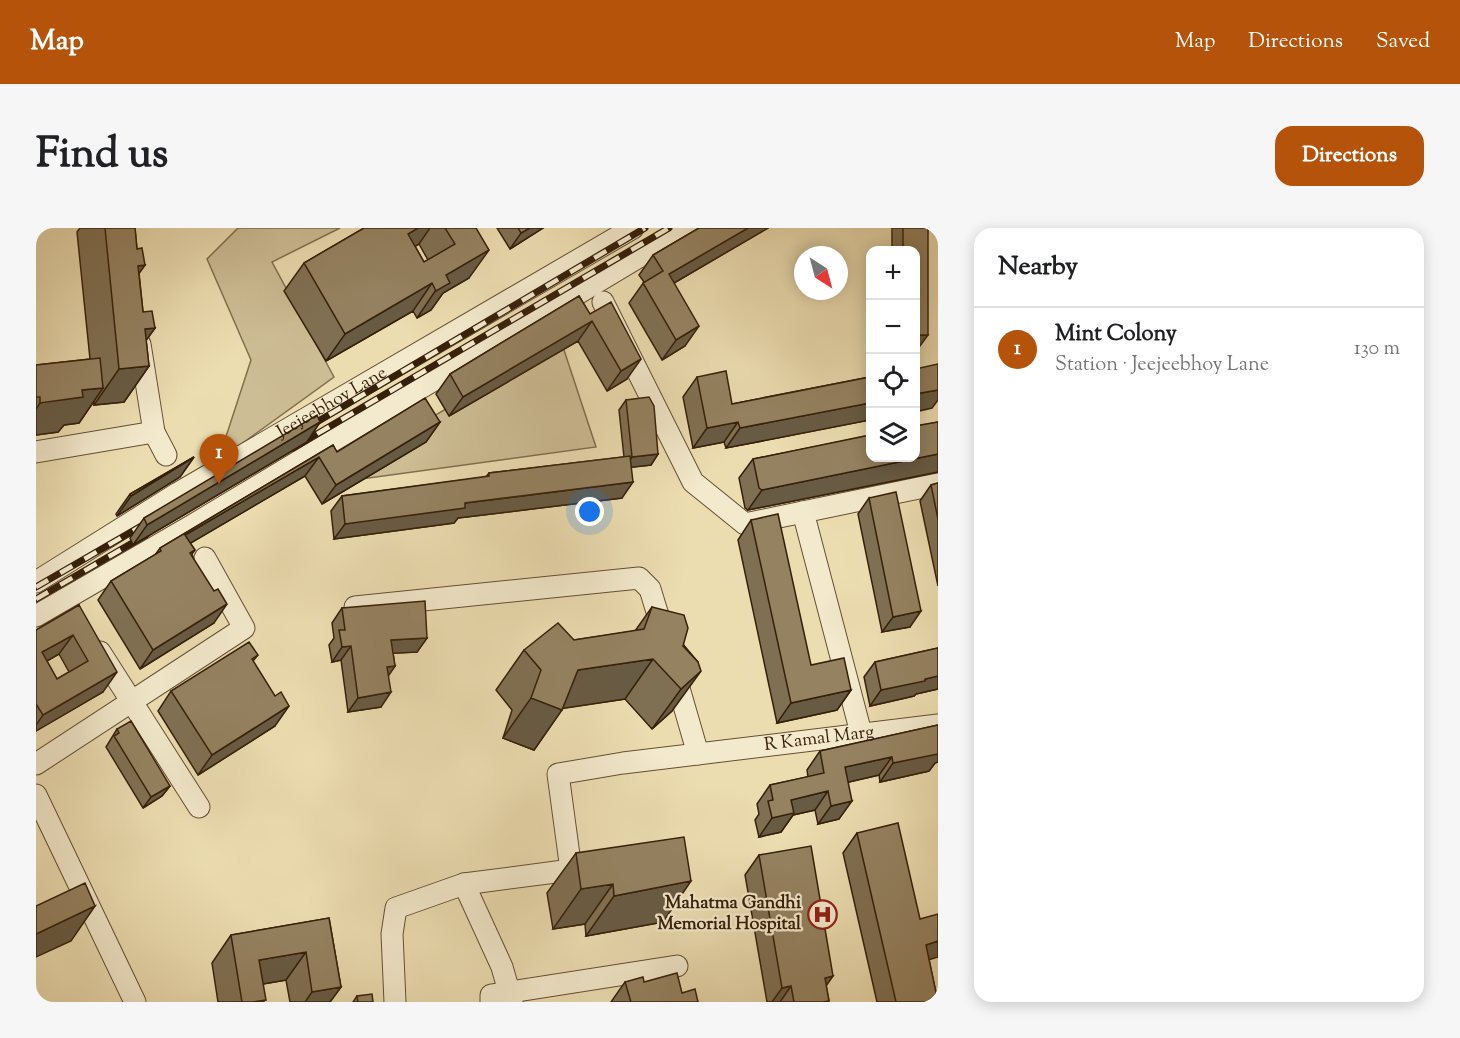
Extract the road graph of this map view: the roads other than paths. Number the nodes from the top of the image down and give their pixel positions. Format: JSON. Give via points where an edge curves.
{"nodes":[{"id":1,"x":633,"y":228,"type":"edge"},
{"id":2,"x":687,"y":228,"type":"edge"},
{"id":3,"x":603,"y":302,"type":"dead end"},
{"id":4,"x":138,"y":330,"type":"edge"},
{"id":5,"x":393,"y":368,"type":"junction"},
{"id":6,"x":409,"y":395,"type":"junction"},
{"id":7,"x":154,"y":432,"type":"junction"},
{"id":8,"x":36,"y":452,"type":"edge"},
{"id":9,"x":166,"y":455,"type":"dead end"},
{"id":10,"x":938,"y":484,"type":"edge"},
{"id":11,"x":803,"y":512,"type":"junction"},
{"id":12,"x":205,"y":558,"type":"dead end"},
{"id":13,"x":39,"y":580,"type":"edge"},
{"id":14,"x":62,"y":601,"type":"junction"},
{"id":15,"x":355,"y":607,"type":"edge"},
{"id":16,"x":36,"y":616,"type":"edge"},
{"id":17,"x":78,"y":617,"type":"edge"},
{"id":18,"x":90,"y":636,"type":"edge"},
{"id":19,"x":130,"y":702,"type":"junction"},
{"id":20,"x":938,"y":725,"type":"edge"},
{"id":21,"x":861,"y":733,"type":"junction"},
{"id":22,"x":698,"y":754,"type":"junction"},
{"id":23,"x":36,"y":764,"type":"edge"},
{"id":24,"x":36,"y":795,"type":"edge"},
{"id":25,"x":199,"y":807,"type":"dead end"},
{"id":26,"x":464,"y":884,"type":"junction"},
{"id":27,"x":677,"y":966,"type":"dead end"},
{"id":28,"x":504,"y":998,"type":"edge"},
{"id":29,"x":135,"y":1002,"type":"edge"},
{"id":30,"x":394,"y":1002,"type":"edge"}],
"edges":[{"from":1,"to":5,"type":"street","name":"Jeejeebhoy Lane"},
{"from":2,"to":6,"type":"street"},
{"from":3,"to":11,"type":"street","via":[[693,482],[745,524]]},
{"from":4,"to":7,"type":"street"},
{"from":5,"to":6,"type":"street"},
{"from":5,"to":13,"type":"street","name":"Jeejeebhoy Lane","via":[[178,493]]},
{"from":6,"to":14,"type":"street"},
{"from":7,"to":8,"type":"street"},
{"from":7,"to":9,"type":"street"},
{"from":10,"to":11,"type":"street"},
{"from":11,"to":21,"type":"street"},
{"from":12,"to":19,"type":"street","via":[[244,628]]},
{"from":13,"to":14,"type":"street"},
{"from":14,"to":16,"type":"street"},
{"from":14,"to":17,"type":"street"},
{"from":15,"to":22,"type":"street","via":[[639,578],[650,590]]},
{"from":18,"to":19,"type":"street"},
{"from":19,"to":23,"type":"street"},
{"from":19,"to":25,"type":"street"},
{"from":20,"to":21,"type":"street","name":"R Kamal Marg"},
{"from":21,"to":22,"type":"street","name":"R Kamal Marg"},
{"from":22,"to":26,"type":"street","name":"R Kamal Marg","via":[[558,774],[571,870]]},
{"from":24,"to":29,"type":"street","via":[[74,897]]},
{"from":26,"to":28,"type":"street","via":[[502,967]]},
{"from":26,"to":30,"type":"street","via":[[396,908],[392,934]]},
{"from":27,"to":28,"type":"street"}]}
